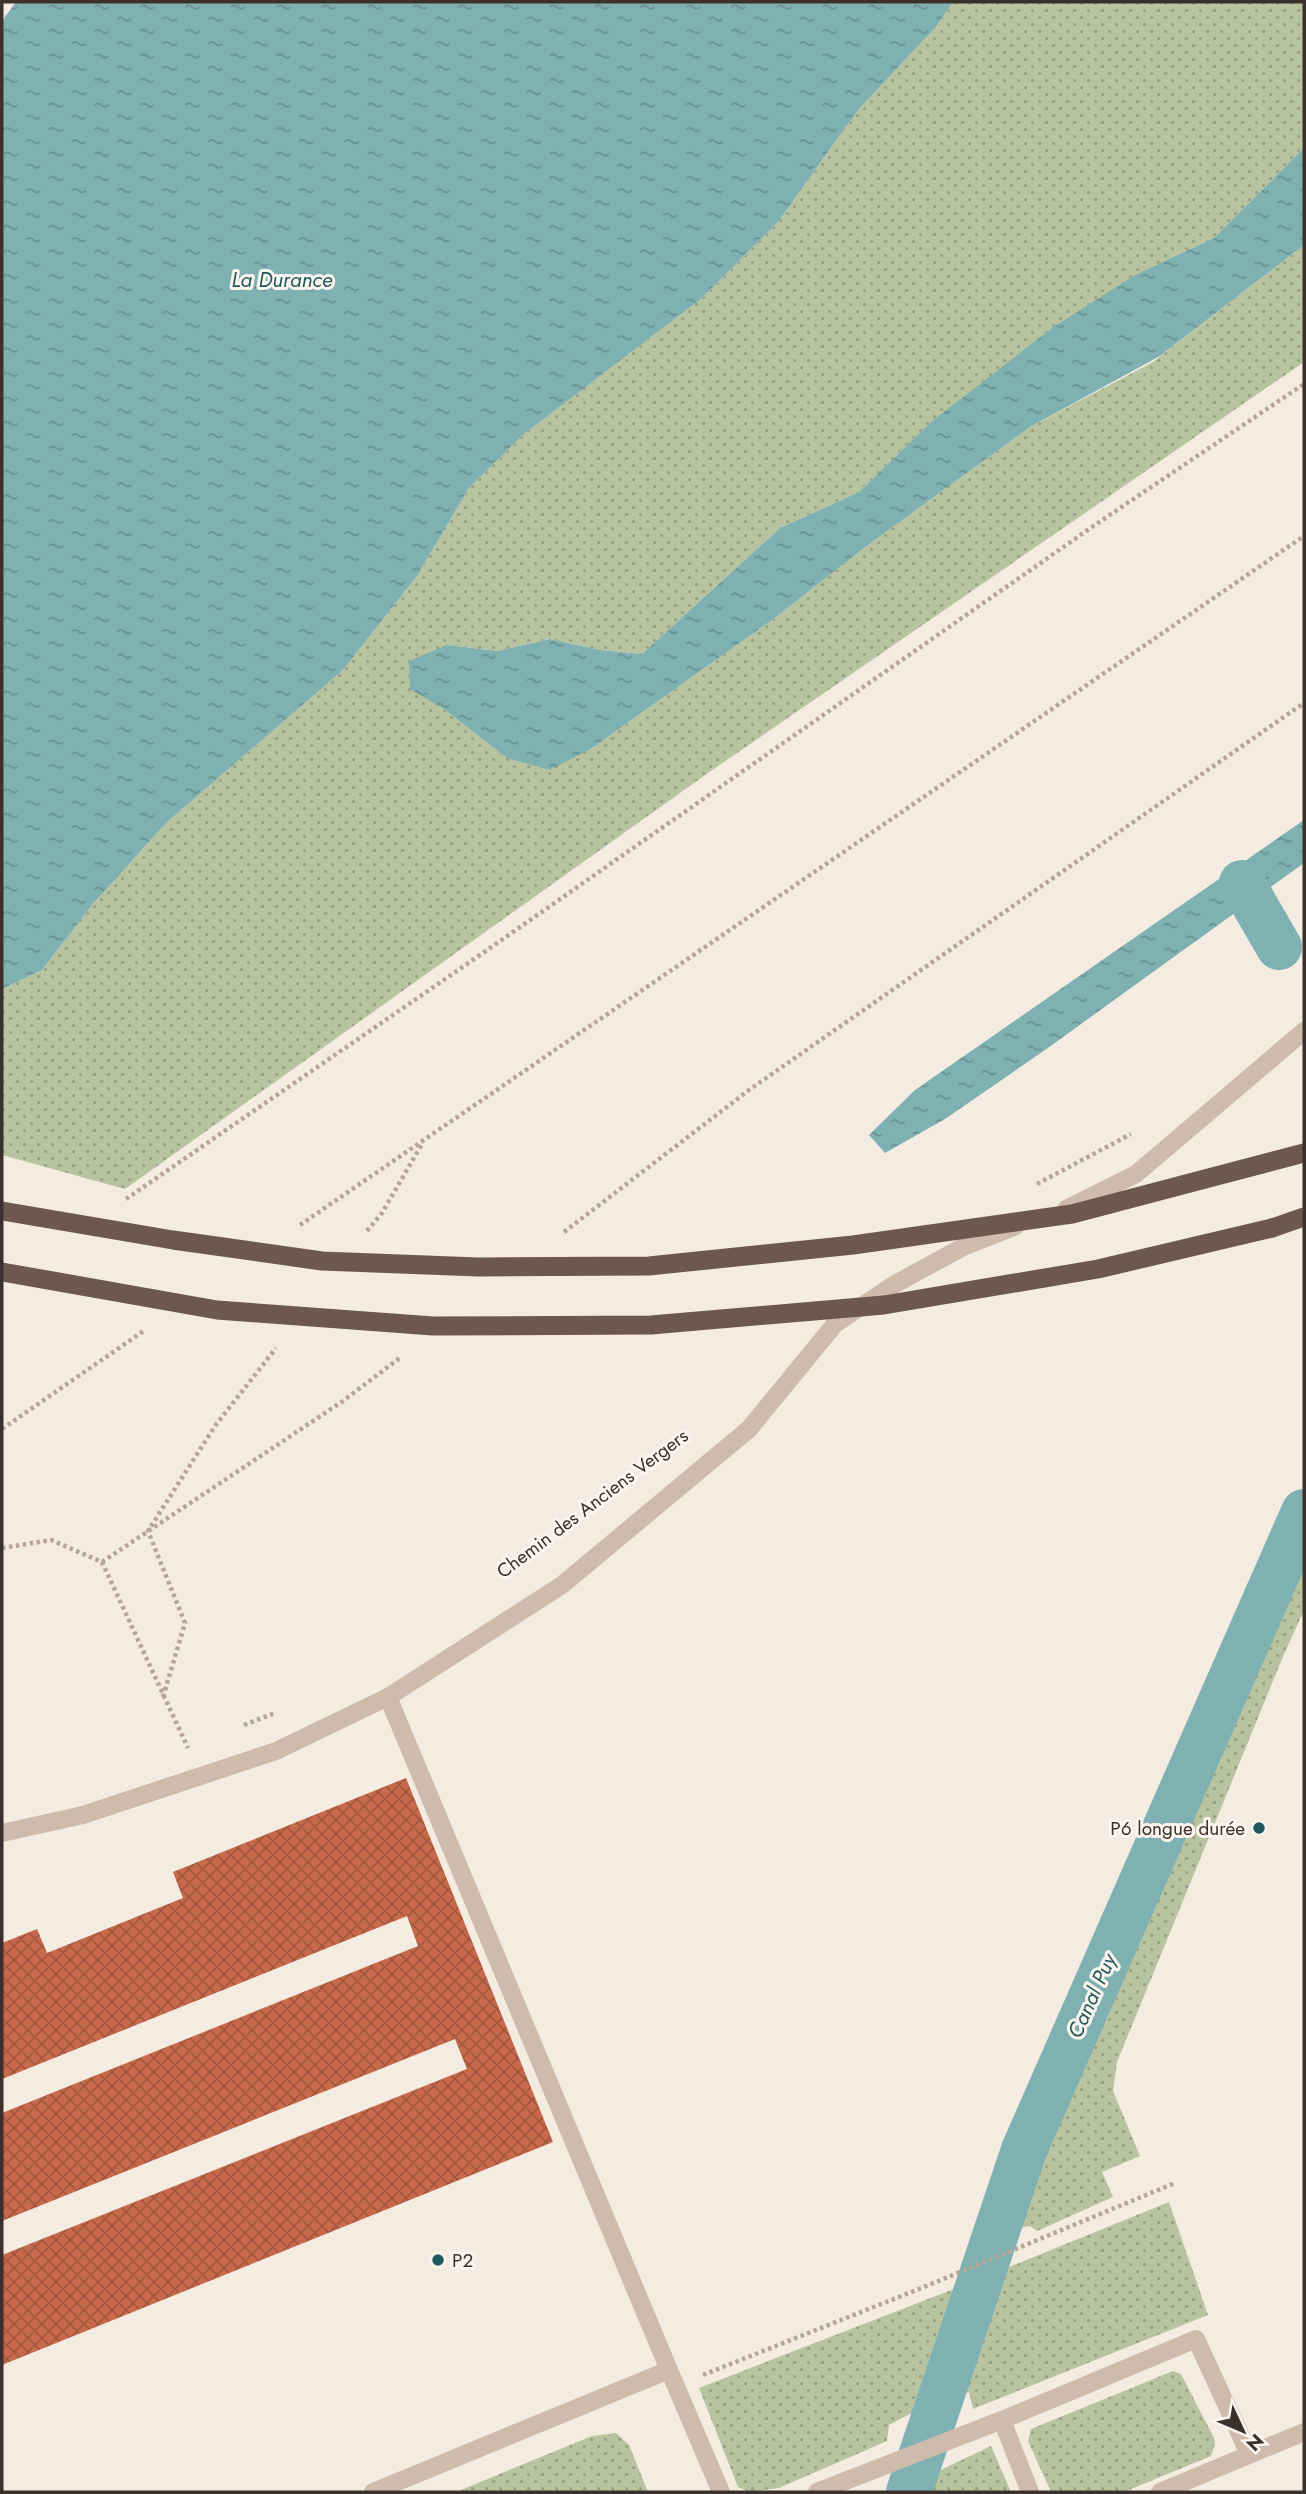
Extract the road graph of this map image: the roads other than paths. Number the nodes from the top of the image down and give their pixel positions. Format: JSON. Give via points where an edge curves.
{"nodes":[{"id":1,"x":1304,"y":1031,"type":"edge"},
{"id":2,"x":1304,"y":1153,"type":"edge"},
{"id":3,"x":2,"y":1211,"type":"edge"},
{"id":4,"x":1304,"y":1217,"type":"edge"},
{"id":5,"x":2,"y":1272,"type":"edge"},
{"id":6,"x":388,"y":1696,"type":"junction"},
{"id":7,"x":2,"y":1833,"type":"edge"},
{"id":8,"x":673,"y":2378,"type":"junction"},
{"id":9,"x":1002,"y":2420,"type":"junction"},
{"id":10,"x":1304,"y":2432,"type":"edge"},
{"id":11,"x":1249,"y":2454,"type":"junction"},
{"id":12,"x":373,"y":2492,"type":"edge"},
{"id":13,"x":721,"y":2492,"type":"edge"},
{"id":14,"x":817,"y":2492,"type":"edge"},
{"id":15,"x":1030,"y":2492,"type":"edge"},
{"id":16,"x":1160,"y":2492,"type":"edge"}],
"edges":[{"from":1,"to":6,"type":"lane","via":[[1136,1174],[1077,1205],[963,1247],[835,1324],[749,1429],[583,1568]]},
{"from":2,"to":3,"type":"highway","bridge":true,"via":[[1072,1214],[853,1245],[649,1266],[478,1267],[322,1261]]},
{"from":4,"to":5,"type":"highway","bridge":true,"via":[[1098,1269],[884,1306],[652,1325],[433,1326],[217,1310]]},
{"from":6,"to":7,"type":"lane","via":[[276,1751],[83,1815]]},
{"from":6,"to":8,"type":"lane"},
{"from":8,"to":12,"type":"lane"},
{"from":8,"to":13,"type":"lane"},
{"from":9,"to":11,"type":"lane","via":[[1196,2339]]},
{"from":9,"to":14,"type":"lane"},
{"from":9,"to":15,"type":"lane"},
{"from":10,"to":11,"type":"lane"},
{"from":11,"to":16,"type":"lane"}]}
